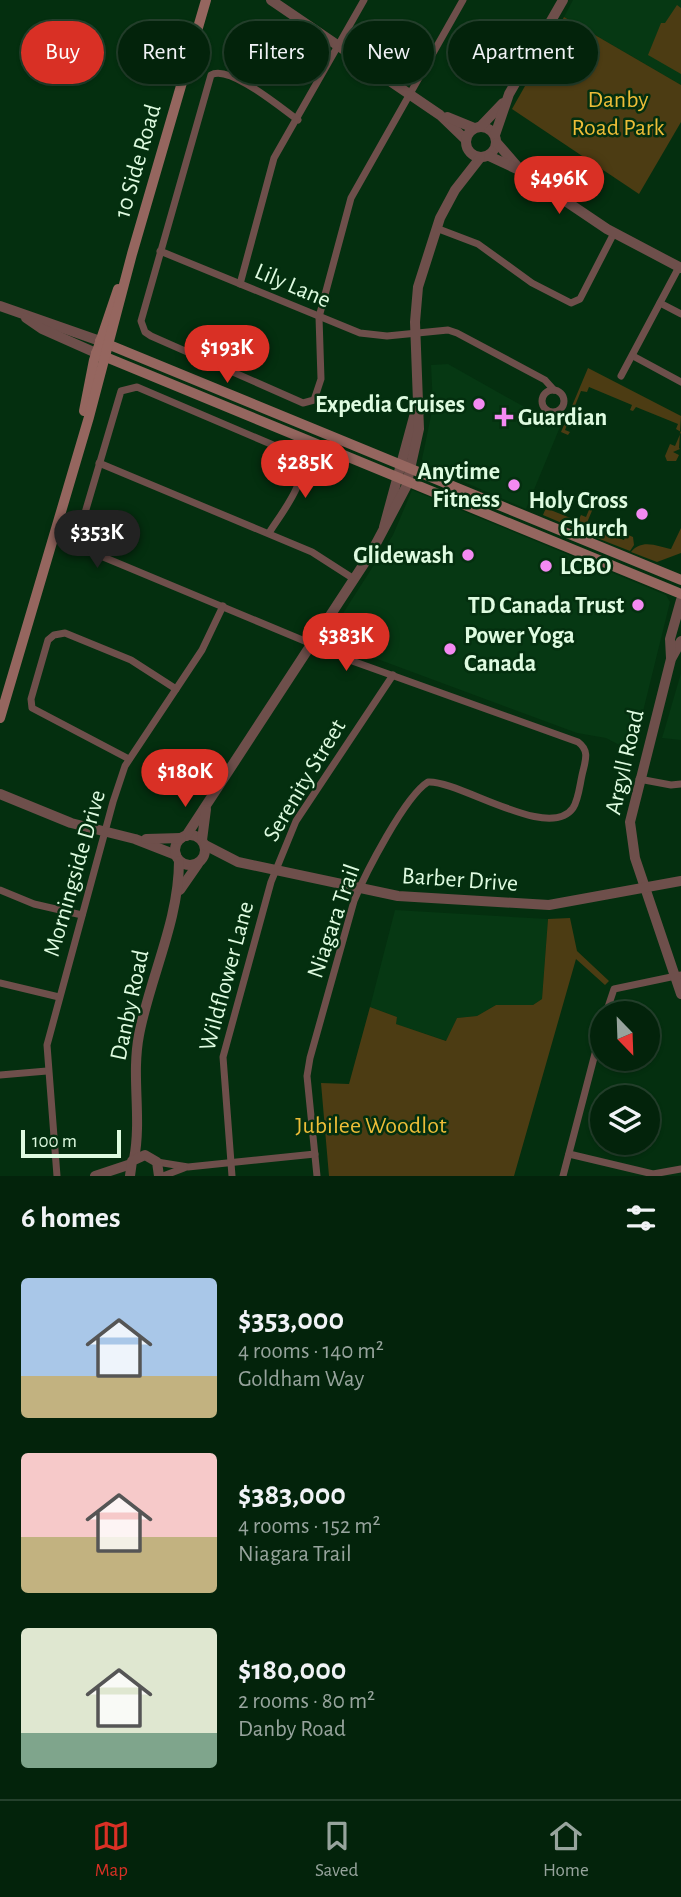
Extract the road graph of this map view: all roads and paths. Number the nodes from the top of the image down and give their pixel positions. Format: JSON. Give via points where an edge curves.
{"nodes":[{"id":1,"x":206,"y":0,"type":"edge"},
{"id":2,"x":271,"y":0,"type":"edge"},
{"id":3,"x":364,"y":0,"type":"edge"},
{"id":4,"x":463,"y":0,"type":"edge"},
{"id":5,"x":563,"y":0,"type":"edge"},
{"id":6,"x":339,"y":45,"type":"junction"},
{"id":7,"x":409,"y":94,"type":"junction"},
{"id":8,"x":509,"y":94,"type":"junction"},
{"id":9,"x":440,"y":115,"type":"junction"},
{"id":10,"x":298,"y":120,"type":"junction"},
{"id":11,"x":477,"y":128,"type":"junction"},
{"id":12,"x":496,"y":139,"type":"junction"},
{"id":13,"x":466,"y":144,"type":"junction"},
{"id":14,"x":484,"y":157,"type":"junction"},
{"id":15,"x":521,"y":171,"type":"junction"},
{"id":16,"x":455,"y":190,"type":"junction"},
{"id":17,"x":436,"y":228,"type":"junction"},
{"id":18,"x":614,"y":233,"type":"junction"},
{"id":19,"x":160,"y":251,"type":"junction"},
{"id":20,"x":680,"y":267,"type":"edge"},
{"id":21,"x":240,"y":284,"type":"junction"},
{"id":22,"x":660,"y":303,"type":"junction"},
{"id":23,"x":0,"y":306,"type":"edge"},
{"id":24,"x":681,"y":314,"type":"edge"},
{"id":25,"x":23,"y":315,"type":"junction"},
{"id":26,"x":319,"y":317,"type":"junction"},
{"id":27,"x":415,"y":333,"type":"junction"},
{"id":28,"x":105,"y":342,"type":"junction"},
{"id":29,"x":101,"y":355,"type":"junction"},
{"id":30,"x":632,"y":356,"type":"junction"},
{"id":31,"x":621,"y":376,"type":"dead end"},
{"id":32,"x":681,"y":382,"type":"edge"},
{"id":33,"x":554,"y":390,"type":"dead end"},
{"id":34,"x":99,"y":463,"type":"junction"},
{"id":35,"x":407,"y":467,"type":"junction"},
{"id":36,"x":403,"y":480,"type":"junction"},
{"id":37,"x":268,"y":533,"type":"junction"},
{"id":38,"x":354,"y":579,"type":"junction"},
{"id":39,"x":681,"y":580,"type":"edge"},
{"id":40,"x":681,"y":594,"type":"edge"},
{"id":41,"x":681,"y":600,"type":"edge"},
{"id":42,"x":223,"y":607,"type":"junction"},
{"id":43,"x":681,"y":641,"type":"edge"},
{"id":44,"x":311,"y":643,"type":"junction"},
{"id":45,"x":671,"y":659,"type":"junction"},
{"id":46,"x":393,"y":675,"type":"junction"},
{"id":47,"x":176,"y":689,"type":"junction"},
{"id":48,"x":0,"y":718,"type":"edge"},
{"id":49,"x":129,"y":759,"type":"junction"},
{"id":50,"x":639,"y":779,"type":"junction"},
{"id":51,"x":681,"y":784,"type":"edge"},
{"id":52,"x":0,"y":794,"type":"edge"},
{"id":53,"x":210,"y":799,"type":"junction"},
{"id":54,"x":106,"y":832,"type":"junction"},
{"id":55,"x":183,"y":837,"type":"junction"},
{"id":56,"x":135,"y":839,"type":"junction"},
{"id":57,"x":204,"y":843,"type":"junction"},
{"id":58,"x":178,"y":858,"type":"junction"},
{"id":59,"x":238,"y":862,"type":"junction"},
{"id":60,"x":200,"y":863,"type":"junction"},
{"id":61,"x":275,"y":870,"type":"junction"},
{"id":62,"x":681,"y":881,"type":"edge"},
{"id":63,"x":645,"y":888,"type":"junction"},
{"id":64,"x":0,"y":890,"type":"edge"},
{"id":65,"x":359,"y":890,"type":"junction"},
{"id":66,"x":178,"y":894,"type":"junction"},
{"id":67,"x":82,"y":915,"type":"junction"},
{"id":68,"x":678,"y":976,"type":"edge"},
{"id":69,"x":0,"y":983,"type":"edge"},
{"id":70,"x":681,"y":994,"type":"edge"},
{"id":71,"x":59,"y":998,"type":"junction"},
{"id":72,"x":610,"y":1001,"type":"edge"},
{"id":73,"x":47,"y":1071,"type":"junction"},
{"id":74,"x":591,"y":1071,"type":"edge"},
{"id":75,"x":0,"y":1075,"type":"edge"},
{"id":76,"x":139,"y":1126,"type":"junction"},
{"id":77,"x":315,"y":1154,"type":"junction"},
{"id":78,"x":569,"y":1154,"type":"junction"},
{"id":79,"x":154,"y":1159,"type":"junction"},
{"id":80,"x":132,"y":1161,"type":"junction"},
{"id":81,"x":230,"y":1163,"type":"junction"},
{"id":82,"x":188,"y":1167,"type":"junction"},
{"id":83,"x":681,"y":1169,"type":"edge"},
{"id":84,"x":57,"y":1176,"type":"edge"},
{"id":85,"x":96,"y":1176,"type":"edge"},
{"id":86,"x":130,"y":1176,"type":"edge"},
{"id":87,"x":161,"y":1176,"type":"edge"},
{"id":88,"x":232,"y":1176,"type":"edge"},
{"id":89,"x":317,"y":1176,"type":"edge"},
{"id":90,"x":563,"y":1176,"type":"edge"}],
"edges":[{"from":1,"to":28,"type":"main road","name":"10 Side Road"},
{"from":2,"to":6,"type":"street"},
{"from":3,"to":6,"type":"street"},
{"from":4,"to":7,"type":"street"},
{"from":5,"to":8,"type":"street"},
{"from":6,"to":7,"type":"street"},
{"from":6,"to":10,"type":"street"},
{"from":7,"to":9,"type":"street"},
{"from":7,"to":26,"type":"street","via":[[351,198]]},
{"from":8,"to":11,"type":"street"},
{"from":8,"to":12,"type":"street"},
{"from":9,"to":11,"type":"street"},
{"from":9,"to":13,"type":"street"},
{"from":10,"to":19,"type":"street","via":[[234,76],[214,72]]},
{"from":10,"to":21,"type":"street","via":[[269,171]]},
{"from":11,"to":12,"type":"street","via":[[490,129]]},
{"from":11,"to":13,"type":"street"},
{"from":12,"to":14,"type":"street"},
{"from":12,"to":15,"type":"street"},
{"from":13,"to":14,"type":"street"},
{"from":13,"to":16,"type":"street"},
{"from":14,"to":15,"type":"street"},
{"from":14,"to":16,"type":"street"},
{"from":15,"to":18,"type":"street"},
{"from":16,"to":17,"type":"street"},
{"from":17,"to":18,"type":"street","via":[[478,244],[571,303],[580,299]]},
{"from":17,"to":27,"type":"street","via":[[418,287]]},
{"from":18,"to":20,"type":"street"},
{"from":19,"to":21,"type":"street","name":"Lily Lane"},
{"from":19,"to":26,"type":"street","via":[[141,321],[145,332],[303,403],[314,400],[319,390]]},
{"from":20,"to":22,"type":"street"},
{"from":21,"to":26,"type":"street","name":"Lily Lane"},
{"from":22,"to":24,"type":"street"},
{"from":22,"to":30,"type":"street"},
{"from":23,"to":25,"type":"street"},
{"from":25,"to":28,"type":"street"},
{"from":25,"to":29,"type":"street","via":[[42,329]]},
{"from":26,"to":27,"type":"street","name":"Lily Lane","via":[[366,335]]},
{"from":27,"to":33,"type":"street","name":"Lily Lane","via":[[457,333],[545,380]]},
{"from":27,"to":35,"type":"street","via":[[420,388]]},
{"from":28,"to":29,"type":"main road","name":"10 Side Road"},
{"from":28,"to":35,"type":"main road"},
{"from":29,"to":36,"type":"main road"},
{"from":29,"to":48,"type":"main road","name":"10 Side Road"},
{"from":30,"to":31,"type":"street"},
{"from":30,"to":32,"type":"street"},
{"from":34,"to":37,"type":"street"},
{"from":34,"to":37,"type":"street","via":[[119,394],[127,387],[137,387],[299,456],[302,466],[296,486]]},
{"from":34,"to":42,"type":"street","name":"Niagara Trail","via":[[79,533],[81,546]]},
{"from":35,"to":36,"type":"street"},
{"from":35,"to":39,"type":"main road"},
{"from":36,"to":38,"type":"street","via":[[384,527]]},
{"from":36,"to":40,"type":"main road"},
{"from":37,"to":38,"type":"street","via":[[312,552]]},
{"from":38,"to":44,"type":"street"},
{"from":41,"to":45,"type":"street","name":"Argyll Road","via":[[670,639]]},
{"from":42,"to":44,"type":"street","name":"Niagara Trail"},
{"from":42,"to":47,"type":"street","name":"Morningside Drive"},
{"from":43,"to":45,"type":"street","name":"Argyll Road"},
{"from":44,"to":46,"type":"street","name":"Niagara Trail"},
{"from":44,"to":53,"type":"street"},
{"from":45,"to":50,"type":"street","name":"Argyll Road"},
{"from":46,"to":61,"type":"street","name":"Serenity Street","via":[[296,821]]},
{"from":46,"to":65,"type":"street","name":"Niagara Trail","via":[[578,742],[586,756],[572,811],[556,816],[529,815],[428,782],[418,789]]},
{"from":47,"to":49,"type":"street","name":"Morningside Drive"},
{"from":47,"to":49,"type":"street","via":[[131,660],[65,633],[50,638],[32,708]]},
{"from":49,"to":54,"type":"street","name":"Morningside Drive"},
{"from":50,"to":51,"type":"street"},
{"from":50,"to":63,"type":"street","name":"Argyll Road","via":[[630,835]]},
{"from":52,"to":54,"type":"street"},
{"from":53,"to":55,"type":"street"},
{"from":53,"to":57,"type":"street","via":[[202,824]]},
{"from":54,"to":56,"type":"street"},
{"from":54,"to":67,"type":"street","name":"Morningside Drive"},
{"from":55,"to":56,"type":"street"},
{"from":55,"to":57,"type":"street","via":[[195,835]]},
{"from":55,"to":58,"type":"street","via":[[176,846]]},
{"from":56,"to":58,"type":"street"},
{"from":57,"to":59,"type":"street","name":"Barber Drive"},
{"from":57,"to":60,"type":"street","via":[[206,853]]},
{"from":58,"to":60,"type":"street","via":[[186,865]]},
{"from":58,"to":66,"type":"street","name":"Danby Road"},
{"from":59,"to":60,"type":"street","name":"Barber Drive"},
{"from":59,"to":61,"type":"street","name":"Barber Drive"},
{"from":60,"to":66,"type":"street","name":"Danby Road"},
{"from":61,"to":65,"type":"street","name":"Barber Drive"},
{"from":61,"to":81,"type":"street","name":"Wildflower Lane","via":[[223,1057]]},
{"from":62,"to":63,"type":"street","name":"Barber Drive"},
{"from":63,"to":65,"type":"street","name":"Barber Drive","via":[[540,905]]},
{"from":63,"to":68,"type":"street","name":"Argyll Road"},
{"from":64,"to":67,"type":"street"},
{"from":65,"to":77,"type":"street","name":"Niagara Trail","via":[[307,1076]]},
{"from":66,"to":76,"type":"street","name":"Danby Road","via":[[135,1058]]},
{"from":67,"to":71,"type":"street","name":"Morningside Drive"},
{"from":68,"to":70,"type":"street","name":"Argyll Road"},
{"from":68,"to":72,"type":"street","via":[[614,989]]},
{"from":69,"to":71,"type":"street"},
{"from":71,"to":73,"type":"street","name":"Morningside Drive","via":[[47,1045]]},
{"from":73,"to":75,"type":"street"},
{"from":73,"to":84,"type":"street","name":"Morningside Drive"},
{"from":74,"to":78,"type":"street"},
{"from":76,"to":79,"type":"street","name":"Danby Road"},
{"from":76,"to":80,"type":"street","name":"Danby Road"},
{"from":77,"to":81,"type":"street"},
{"from":77,"to":89,"type":"street","name":"Niagara Trail"},
{"from":78,"to":83,"type":"street","via":[[653,1174]]},
{"from":78,"to":90,"type":"street"},
{"from":79,"to":80,"type":"street"},
{"from":79,"to":82,"type":"street"},
{"from":79,"to":87,"type":"street","name":"Danby Road"},
{"from":80,"to":85,"type":"street"},
{"from":80,"to":86,"type":"street","name":"Danby Road"},
{"from":81,"to":82,"type":"street"},
{"from":81,"to":88,"type":"street","name":"Wildflower Lane"},
{"from":82,"to":87,"type":"street"}]}
